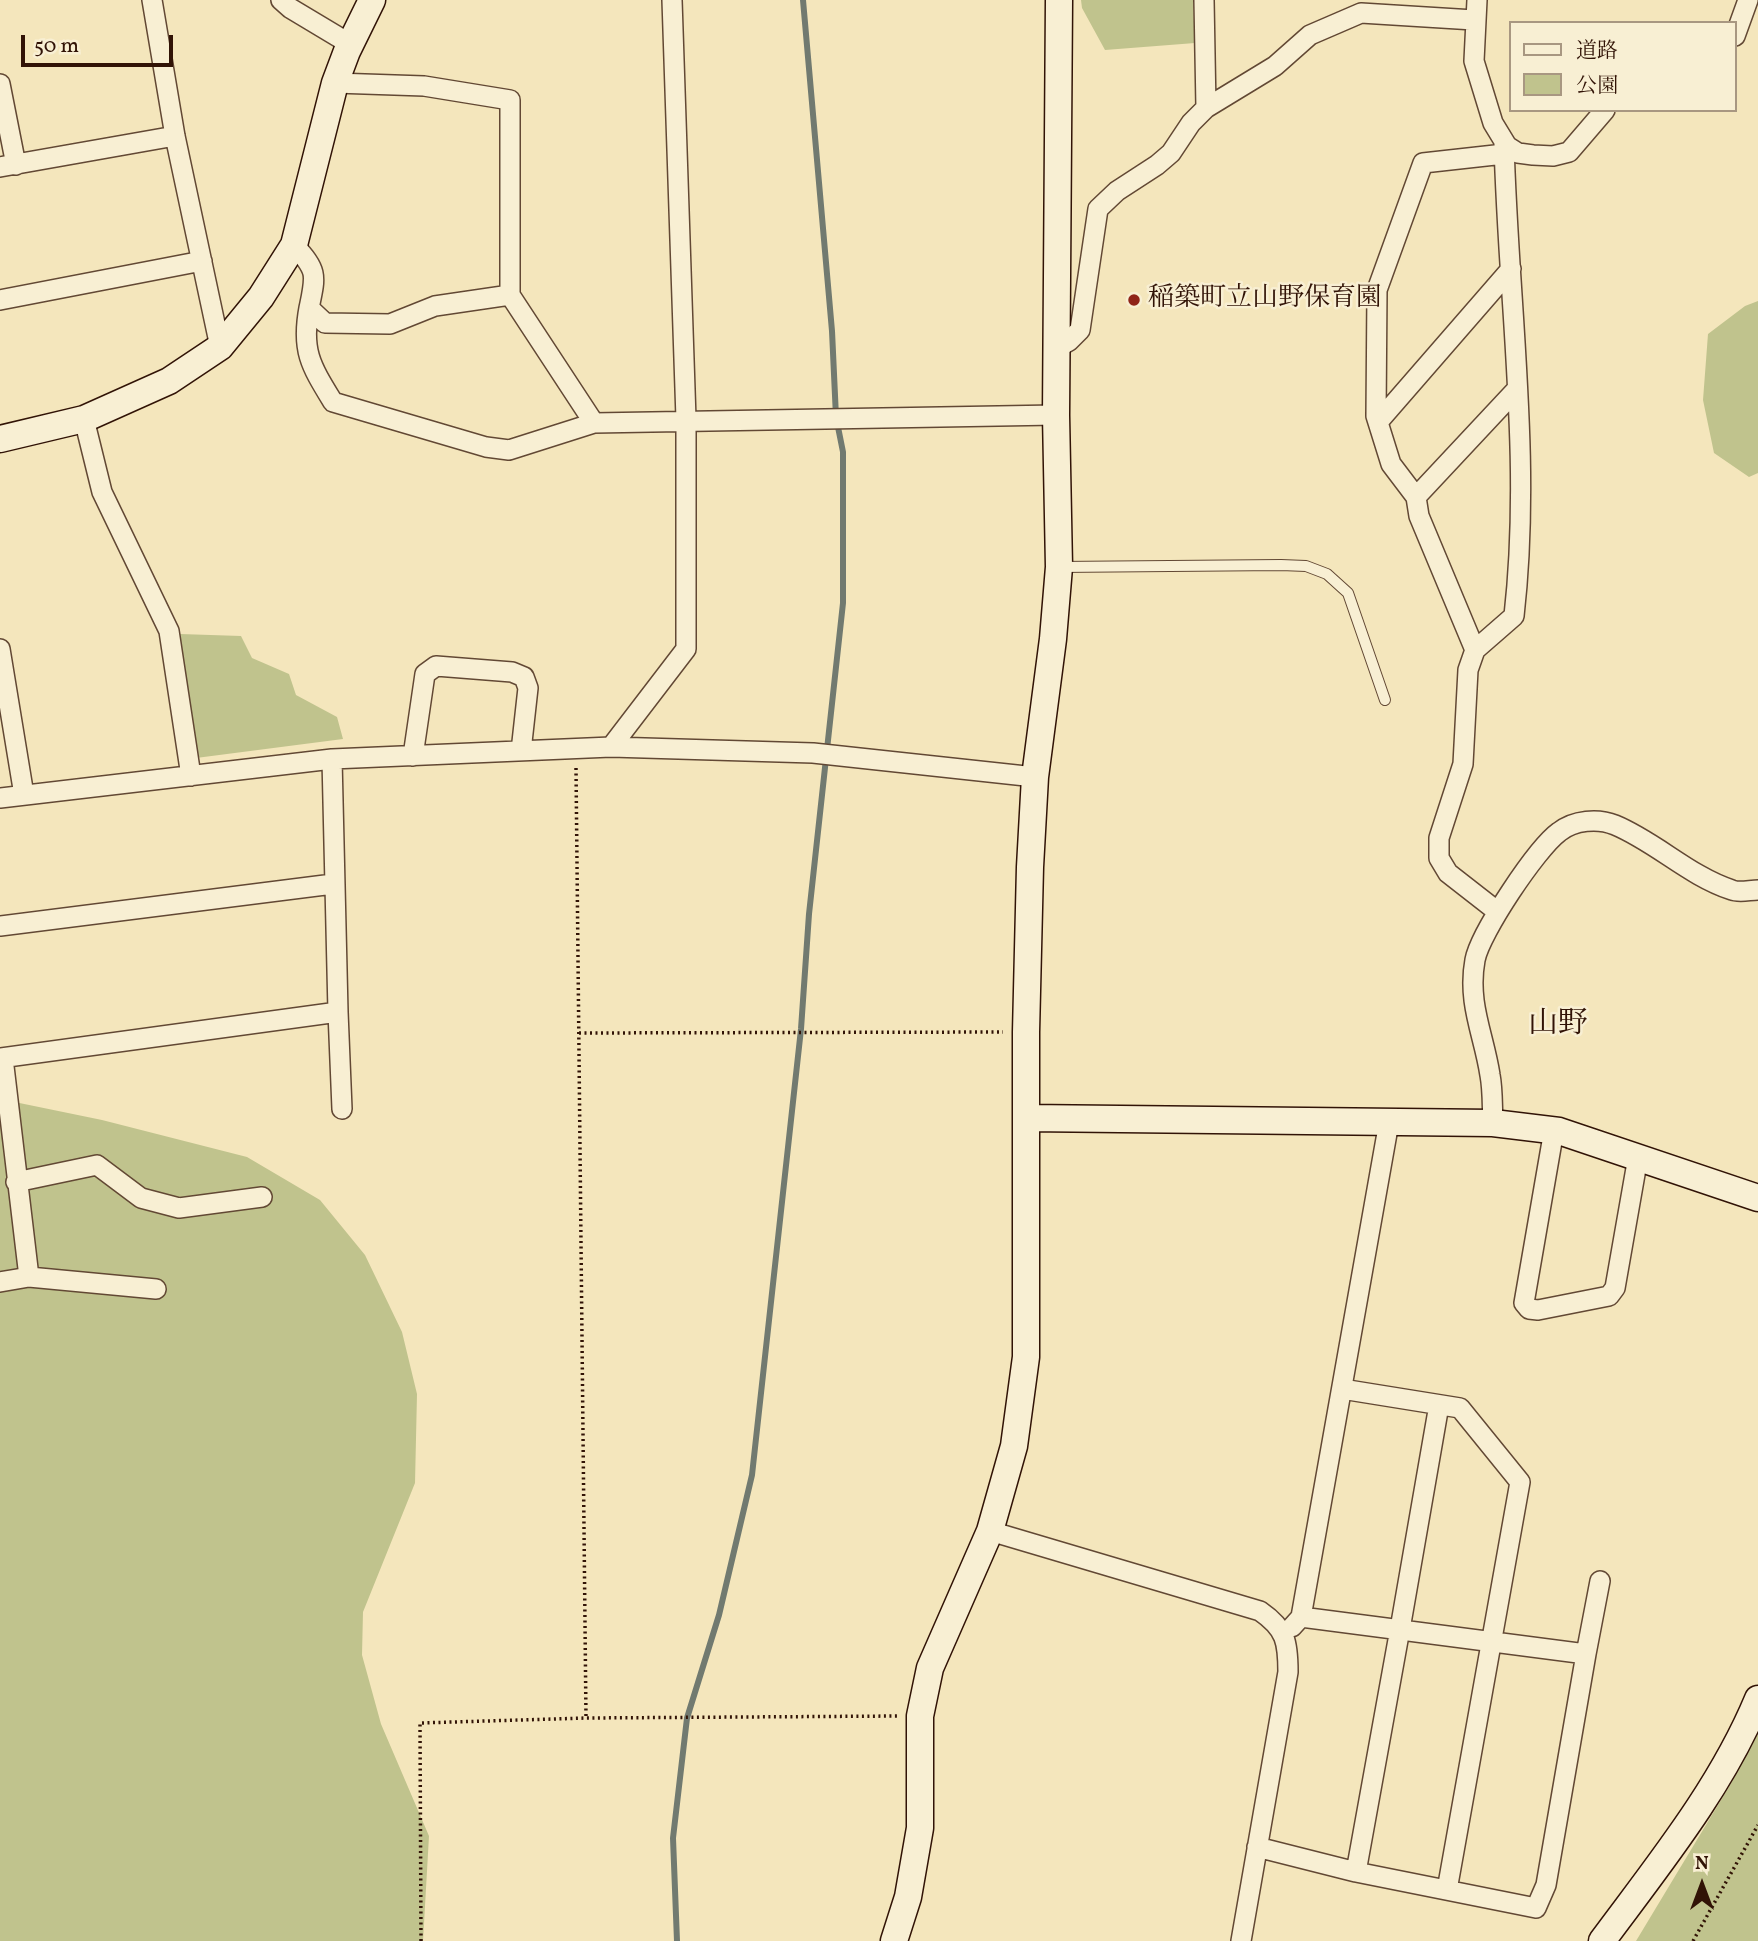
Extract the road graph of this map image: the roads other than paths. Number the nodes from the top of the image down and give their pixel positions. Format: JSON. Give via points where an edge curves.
{"nodes":[{"id":1,"x":152,"y":0,"type":"edge"},
{"id":2,"x":281,"y":0,"type":"edge"},
{"id":3,"x":372,"y":0,"type":"edge"},
{"id":4,"x":672,"y":0,"type":"edge"},
{"id":5,"x":1059,"y":0,"type":"edge"},
{"id":6,"x":1204,"y":0,"type":"edge"},
{"id":7,"x":1748,"y":0,"type":"edge"},
{"id":8,"x":1476,"y":10,"type":"edge"},
{"id":9,"x":1737,"y":30,"type":"edge"},
{"id":10,"x":350,"y":44,"type":"junction"},
{"id":11,"x":335,"y":83,"type":"junction"},
{"id":12,"x":0,"y":84,"type":"edge"},
{"id":13,"x":1206,"y":108,"type":"junction"},
{"id":14,"x":1603,"y":112,"type":"edge"},
{"id":15,"x":176,"y":136,"type":"junction"},
{"id":16,"x":1504,"y":148,"type":"junction"},
{"id":17,"x":8,"y":166,"type":"edge"},
{"id":18,"x":294,"y":245,"type":"junction"},
{"id":19,"x":202,"y":261,"type":"junction"},
{"id":20,"x":1511,"y":269,"type":"junction"},
{"id":21,"x":510,"y":295,"type":"junction"},
{"id":22,"x":0,"y":300,"type":"edge"},
{"id":23,"x":309,"y":309,"type":"junction"},
{"id":24,"x":220,"y":347,"type":"junction"},
{"id":25,"x":1057,"y":348,"type":"junction"},
{"id":26,"x":1517,"y":389,"type":"junction"},
{"id":27,"x":1056,"y":415,"type":"junction"},
{"id":28,"x":84,"y":419,"type":"junction"},
{"id":29,"x":686,"y":419,"type":"junction"},
{"id":30,"x":1378,"y":422,"type":"junction"},
{"id":31,"x":594,"y":423,"type":"junction"},
{"id":32,"x":0,"y":439,"type":"edge"},
{"id":33,"x":1416,"y":497,"type":"junction"},
{"id":34,"x":1059,"y":567,"type":"junction"},
{"id":35,"x":0,"y":649,"type":"edge"},
{"id":36,"x":1475,"y":650,"type":"junction"},
{"id":37,"x":1385,"y":699,"type":"dead end"},
{"id":38,"x":611,"y":747,"type":"junction"},
{"id":39,"x":521,"y":751,"type":"junction"},
{"id":40,"x":414,"y":756,"type":"junction"},
{"id":41,"x":332,"y":759,"type":"junction"},
{"id":42,"x":191,"y":776,"type":"junction"},
{"id":43,"x":1035,"y":777,"type":"junction"},
{"id":44,"x":24,"y":795,"type":"junction"},
{"id":45,"x":0,"y":798,"type":"edge"},
{"id":46,"x":333,"y":884,"type":"junction"},
{"id":47,"x":1758,"y":890,"type":"edge"},
{"id":48,"x":1498,"y":912,"type":"junction"},
{"id":49,"x":0,"y":926,"type":"edge"},
{"id":50,"x":338,"y":1012,"type":"junction"},
{"id":51,"x":1,"y":1058,"type":"edge"},
{"id":52,"x":342,"y":1109,"type":"dead end"},
{"id":53,"x":1027,"y":1118,"type":"junction"},
{"id":54,"x":1389,"y":1122,"type":"junction"},
{"id":55,"x":1493,"y":1123,"type":"junction"},
{"id":56,"x":1554,"y":1130,"type":"junction"},
{"id":57,"x":1638,"y":1157,"type":"junction"},
{"id":58,"x":7,"y":1162,"type":"edge"},
{"id":59,"x":16,"y":1182,"type":"junction"},
{"id":60,"x":262,"y":1197,"type":"dead end"},
{"id":61,"x":1758,"y":1198,"type":"edge"},
{"id":62,"x":29,"y":1277,"type":"junction"},
{"id":63,"x":0,"y":1282,"type":"edge"},
{"id":64,"x":156,"y":1289,"type":"dead end"},
{"id":65,"x":1342,"y":1389,"type":"junction"},
{"id":66,"x":1438,"y":1405,"type":"junction"},
{"id":67,"x":990,"y":1531,"type":"junction"},
{"id":68,"x":1600,"y":1581,"type":"dead end"},
{"id":69,"x":1301,"y":1618,"type":"junction"},
{"id":70,"x":1401,"y":1629,"type":"junction"},
{"id":71,"x":1284,"y":1635,"type":"junction"},
{"id":72,"x":1493,"y":1640,"type":"junction"},
{"id":73,"x":1586,"y":1654,"type":"junction"},
{"id":74,"x":1758,"y":1699,"type":"edge"},
{"id":75,"x":1257,"y":1847,"type":"junction"},
{"id":76,"x":1356,"y":1872,"type":"junction"},
{"id":77,"x":1447,"y":1890,"type":"junction"},
{"id":78,"x":894,"y":1941,"type":"edge"},
{"id":79,"x":1241,"y":1941,"type":"edge"},
{"id":80,"x":1602,"y":1941,"type":"edge"}],
"edges":[{"from":1,"to":15,"type":"street"},
{"from":2,"to":10,"type":"street"},
{"from":3,"to":10,"type":"street"},
{"from":4,"to":29,"type":"street"},
{"from":5,"to":25,"type":"street"},
{"from":6,"to":13,"type":"street"},
{"from":7,"to":9,"type":"street"},
{"from":8,"to":13,"type":"street","via":[[1361,13],[1310,35],[1275,66]]},
{"from":8,"to":16,"type":"street","via":[[1474,61]]},
{"from":10,"to":11,"type":"street"},
{"from":11,"to":18,"type":"street"},
{"from":11,"to":21,"type":"street","via":[[424,86],[510,100]]},
{"from":12,"to":17,"type":"street"},
{"from":13,"to":25,"type":"street","via":[[1171,153],[1098,209],[1080,330]]},
{"from":14,"to":16,"type":"street","via":[[1569,152],[1553,156]]},
{"from":15,"to":17,"type":"street"},
{"from":15,"to":19,"type":"street"},
{"from":16,"to":20,"type":"street"},
{"from":16,"to":30,"type":"street","via":[[1423,163],[1377,290]]},
{"from":18,"to":23,"type":"street","via":[[311,264],[315,281]]},
{"from":18,"to":24,"type":"street","via":[[261,297]]},
{"from":19,"to":22,"type":"street"},
{"from":19,"to":24,"type":"street"},
{"from":20,"to":26,"type":"street"},
{"from":20,"to":30,"type":"street"},
{"from":21,"to":23,"type":"street","via":[[435,306],[390,324],[325,323]]},
{"from":21,"to":31,"type":"street"},
{"from":23,"to":31,"type":"street","via":[[304,334],[311,367],[333,402],[509,450]]},
{"from":24,"to":28,"type":"street","via":[[169,381]]},
{"from":25,"to":27,"type":"street"},
{"from":26,"to":33,"type":"street"},
{"from":26,"to":36,"type":"street","via":[[1520,459],[1514,616]]},
{"from":27,"to":29,"type":"street"},
{"from":27,"to":34,"type":"street"},
{"from":28,"to":32,"type":"street"},
{"from":28,"to":42,"type":"street","via":[[102,492],[169,631]]},
{"from":29,"to":31,"type":"street"},
{"from":29,"to":38,"type":"street","via":[[686,649]]},
{"from":30,"to":33,"type":"street","via":[[1391,464]]},
{"from":33,"to":36,"type":"street","via":[[1419,516]]},
{"from":34,"to":37,"type":"lane","via":[[1281,565],[1307,566],[1327,574],[1348,593]]},
{"from":34,"to":43,"type":"street"},
{"from":35,"to":44,"type":"street"},
{"from":36,"to":48,"type":"street","via":[[1468,670],[1463,764],[1439,838],[1439,858],[1448,873]]},
{"from":38,"to":39,"type":"street"},
{"from":38,"to":43,"type":"street","via":[[813,752]]},
{"from":39,"to":40,"type":"street"},
{"from":39,"to":40,"type":"street","via":[[528,688],[524,677],[436,666],[425,674]]},
{"from":40,"to":41,"type":"street"},
{"from":41,"to":42,"type":"street"},
{"from":41,"to":46,"type":"street"},
{"from":42,"to":44,"type":"street"},
{"from":43,"to":53,"type":"street"},
{"from":44,"to":45,"type":"street"},
{"from":46,"to":49,"type":"street"},
{"from":46,"to":50,"type":"street"},
{"from":47,"to":48,"type":"street","via":[[1734,891],[1614,824],[1580,822],[1561,830],[1544,846]]},
{"from":48,"to":55,"type":"street","via":[[1481,940],[1473,993],[1490,1075]]},
{"from":50,"to":51,"type":"street"},
{"from":50,"to":52,"type":"street"},
{"from":51,"to":58,"type":"street"},
{"from":53,"to":54,"type":"street"},
{"from":53,"to":67,"type":"street","via":[[1026,1357],[1014,1446]]},
{"from":54,"to":55,"type":"street"},
{"from":54,"to":65,"type":"street"},
{"from":55,"to":56,"type":"street"},
{"from":56,"to":57,"type":"street"},
{"from":56,"to":57,"type":"street","via":[[1524,1303],[1529,1309],[1609,1296],[1615,1288]]},
{"from":57,"to":61,"type":"street"},
{"from":58,"to":59,"type":"street"},
{"from":59,"to":60,"type":"street","via":[[97,1165],[141,1198],[179,1208]]},
{"from":59,"to":62,"type":"street"},
{"from":62,"to":63,"type":"street"},
{"from":62,"to":64,"type":"street"},
{"from":65,"to":66,"type":"street"},
{"from":65,"to":69,"type":"street"},
{"from":66,"to":70,"type":"street"},
{"from":66,"to":72,"type":"street","via":[[1460,1408],[1520,1482]]},
{"from":67,"to":71,"type":"street","via":[[1260,1611]]},
{"from":67,"to":78,"type":"street","via":[[930,1668],[920,1716],[920,1828],[908,1897]]},
{"from":68,"to":73,"type":"street"},
{"from":69,"to":70,"type":"street"},
{"from":69,"to":71,"type":"street"},
{"from":70,"to":72,"type":"street"},
{"from":70,"to":76,"type":"street"},
{"from":71,"to":75,"type":"street","via":[[1288,1672]]},
{"from":72,"to":73,"type":"street"},
{"from":72,"to":77,"type":"street"},
{"from":73,"to":77,"type":"street","via":[[1546,1885],[1536,1908]]},
{"from":74,"to":80,"type":"street","via":[[1695,1814]]},
{"from":75,"to":76,"type":"street"},
{"from":75,"to":79,"type":"street"},
{"from":76,"to":77,"type":"street"}]}
